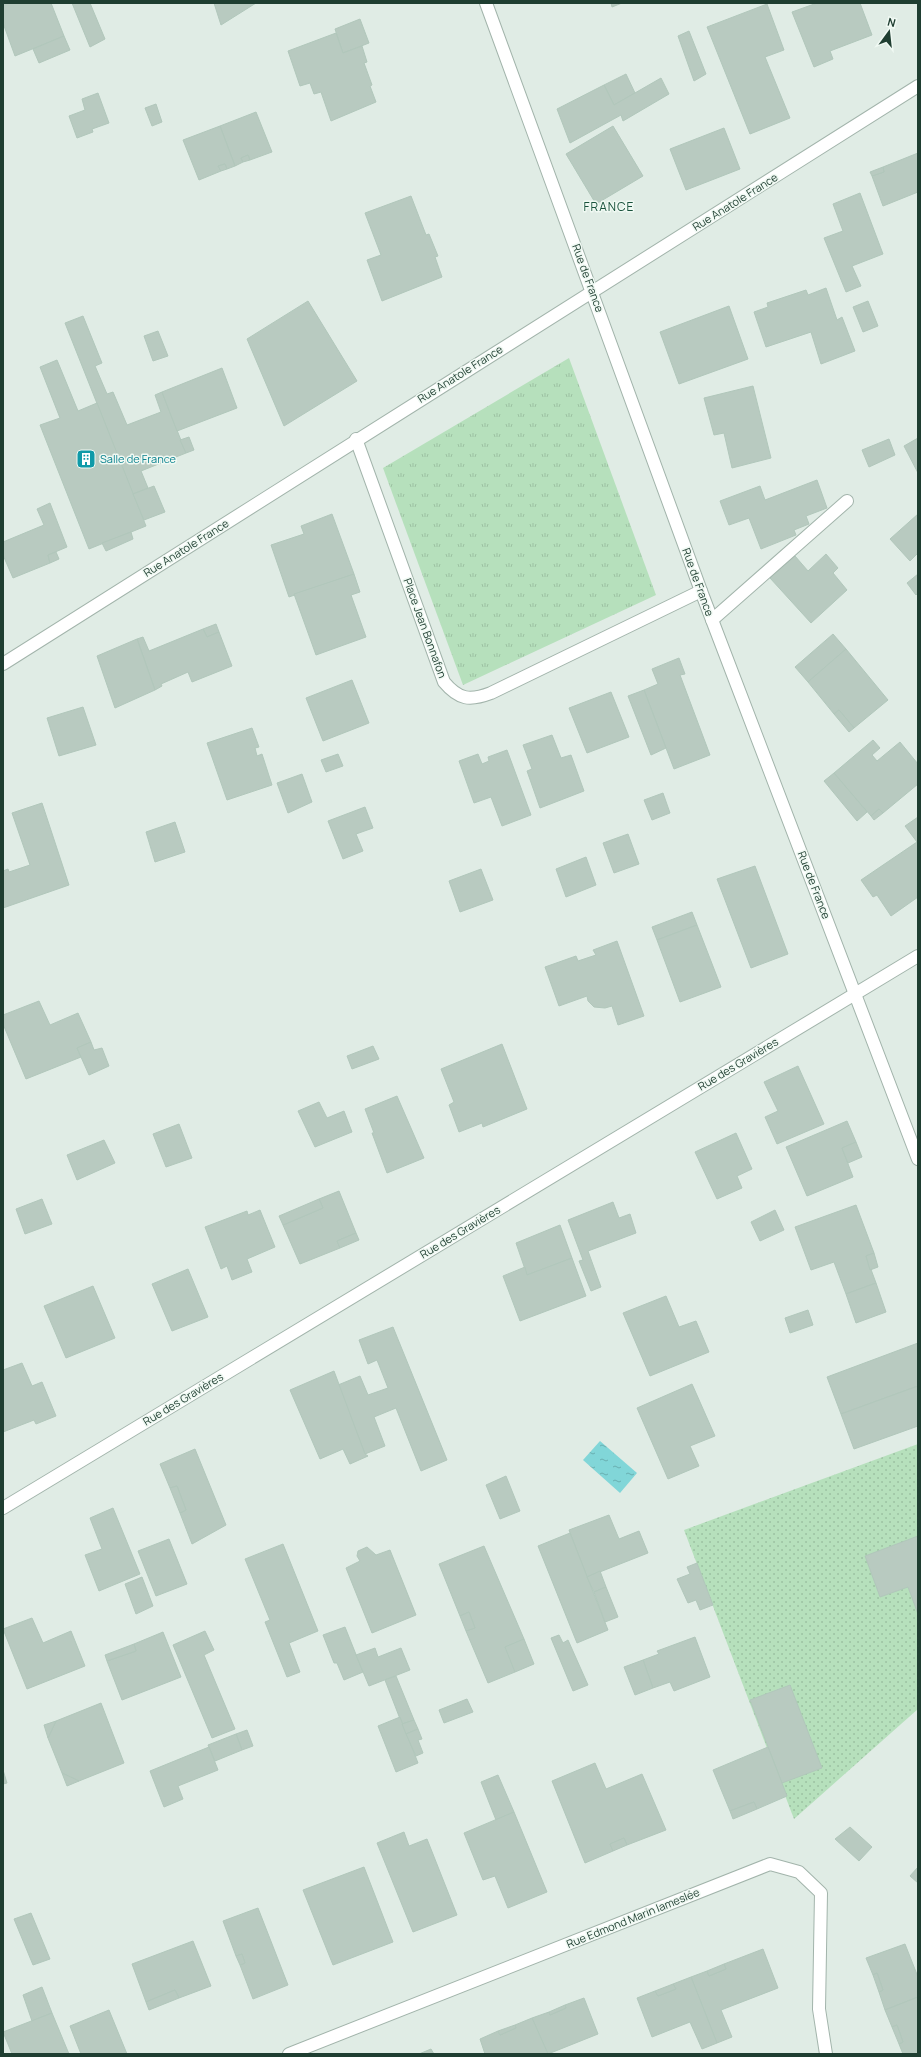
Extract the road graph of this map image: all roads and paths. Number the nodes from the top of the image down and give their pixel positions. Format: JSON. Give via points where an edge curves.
{"nodes":[{"id":1,"x":486,"y":3,"type":"edge"},
{"id":2,"x":918,"y":86,"type":"edge"},
{"id":3,"x":593,"y":291,"type":"junction"},
{"id":4,"x":356,"y":439,"type":"junction"},
{"id":5,"x":847,"y":501,"type":"dead end"},
{"id":6,"x":701,"y":591,"type":"junction"},
{"id":7,"x":712,"y":620,"type":"junction"},
{"id":8,"x":3,"y":664,"type":"edge"},
{"id":9,"x":918,"y":956,"type":"edge"},
{"id":10,"x":856,"y":993,"type":"junction"},
{"id":11,"x":918,"y":1158,"type":"edge"},
{"id":12,"x":3,"y":1508,"type":"edge"},
{"id":13,"x":289,"y":2054,"type":"edge"},
{"id":14,"x":826,"y":2054,"type":"edge"}],
"edges":[{"from":1,"to":3,"type":"street","name":"Rue de France"},
{"from":2,"to":3,"type":"street","name":"Rue Anatole France"},
{"from":3,"to":4,"type":"street","name":"Rue Anatole France"},
{"from":3,"to":6,"type":"street","name":"Rue de France"},
{"from":4,"to":6,"type":"street","name":"Place Jean Bonnafon","via":[[444,682],[454,694],[479,697],[491,693]]},
{"from":4,"to":8,"type":"street","name":"Rue Anatole France"},
{"from":5,"to":7,"type":"street"},
{"from":6,"to":7,"type":"street","name":"Rue de France"},
{"from":7,"to":10,"type":"street","name":"Rue de France"},
{"from":9,"to":10,"type":"street","name":"Rue des Gravières"},
{"from":10,"to":11,"type":"street","name":"Rue de France"},
{"from":10,"to":12,"type":"street","name":"Rue des Gravières"},
{"from":13,"to":14,"type":"street","name":"Rue Edmond Marin lameslée","via":[[770,1864],[799,1872],[821,1893],[819,2009]]}]}
